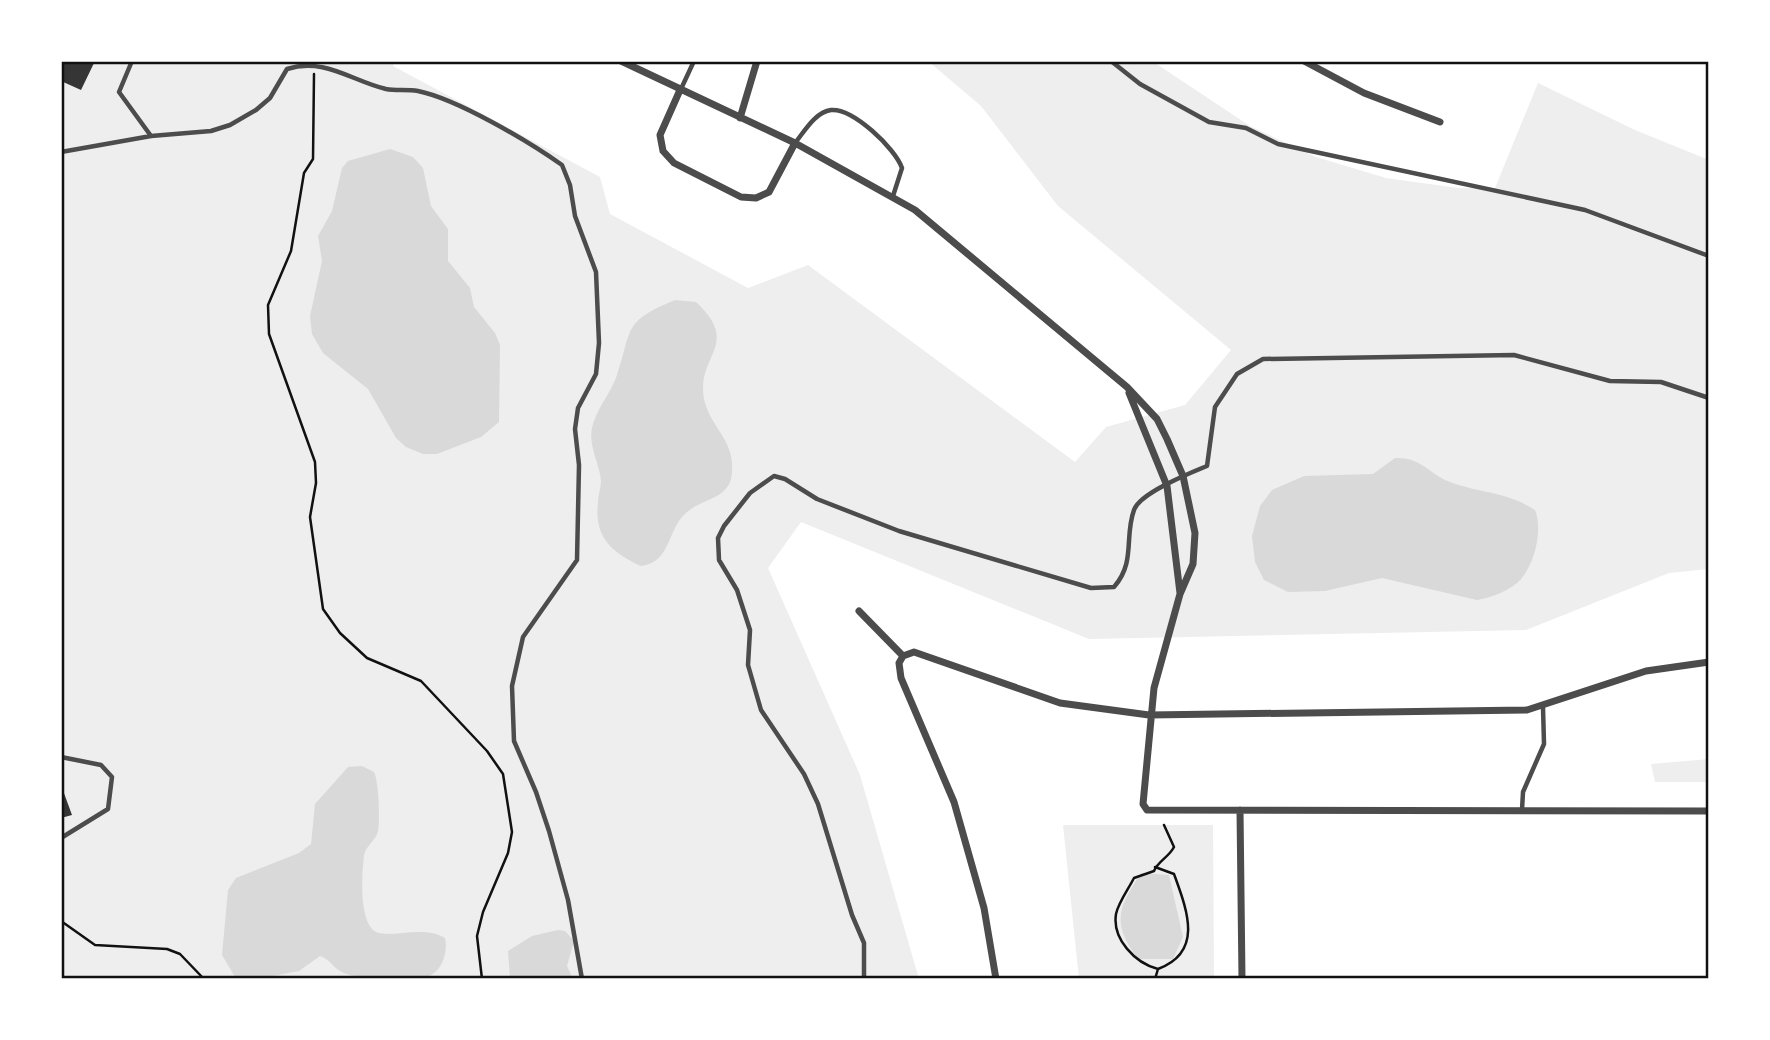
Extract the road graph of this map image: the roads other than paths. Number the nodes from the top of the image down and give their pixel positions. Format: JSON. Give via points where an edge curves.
{"nodes":[{"id":1,"x":132,"y":61,"type":"edge"},
{"id":2,"x":621,"y":61,"type":"edge"},
{"id":3,"x":694,"y":61,"type":"edge"},
{"id":4,"x":757,"y":61,"type":"edge"},
{"id":5,"x":1111,"y":61,"type":"edge"},
{"id":6,"x":1304,"y":61,"type":"edge"},
{"id":7,"x":680,"y":90,"type":"junction"},
{"id":8,"x":740,"y":118,"type":"junction"},
{"id":9,"x":1440,"y":122,"type":"dead end"},
{"id":10,"x":151,"y":136,"type":"junction"},
{"id":11,"x":795,"y":143,"type":"junction"},
{"id":12,"x":61,"y":152,"type":"edge"},
{"id":13,"x":893,"y":196,"type":"junction"},
{"id":14,"x":1709,"y":256,"type":"edge"},
{"id":15,"x":1127,"y":387,"type":"junction"},
{"id":16,"x":1709,"y":398,"type":"edge"},
{"id":17,"x":1183,"y":476,"type":"junction"},
{"id":18,"x":1167,"y":486,"type":"junction"},
{"id":19,"x":1180,"y":594,"type":"junction"},
{"id":20,"x":859,"y":611,"type":"dead end"},
{"id":21,"x":903,"y":656,"type":"junction"},
{"id":22,"x":1709,"y":663,"type":"edge"},
{"id":23,"x":1543,"y":707,"type":"junction"},
{"id":24,"x":1149,"y":715,"type":"junction"},
{"id":25,"x":61,"y":757,"type":"edge"},
{"id":26,"x":1240,"y":810,"type":"junction"},
{"id":27,"x":1522,"y":810,"type":"junction"},
{"id":28,"x":1709,"y":811,"type":"edge"},
{"id":29,"x":61,"y":838,"type":"edge"},
{"id":30,"x":582,"y":979,"type":"edge"},
{"id":31,"x":864,"y":979,"type":"edge"},
{"id":32,"x":996,"y":979,"type":"edge"},
{"id":33,"x":1242,"y":979,"type":"edge"}],
"edges":[{"from":1,"to":10,"type":"lane","via":[[119,92]]},
{"from":2,"to":7,"type":"street"},
{"from":3,"to":7,"type":"lane"},
{"from":4,"to":8,"type":"street"},
{"from":5,"to":14,"type":"lane","via":[[1140,84],[1209,122],[1246,128],[1278,144],[1585,210]]},
{"from":6,"to":9,"type":"street","via":[[1364,93]]},
{"from":7,"to":8,"type":"street"},
{"from":7,"to":11,"type":"street","via":[[660,135],[663,151],[674,163],[741,197],[756,198],[769,192]]},
{"from":8,"to":11,"type":"street"},
{"from":10,"to":12,"type":"lane"},
{"from":10,"to":30,"type":"lane","via":[[230,125],[270,98],[287,69],[313,65],[387,89],[418,91],[441,99],[562,165],[596,272],[599,343],[596,374],[578,408],[575,429],[577,560],[523,637],[512,686],[514,741],[552,843]]},
{"from":11,"to":13,"type":"street"},
{"from":11,"to":13,"type":"lane","via":[[822,114],[846,112],[894,150],[902,167]]},
{"from":13,"to":15,"type":"street","via":[[967,251]]},
{"from":15,"to":17,"type":"street","via":[[1157,419]]},
{"from":15,"to":18,"type":"street"},
{"from":16,"to":17,"type":"lane","via":[[1661,383],[1610,381],[1514,355],[1263,359],[1237,374],[1215,407],[1207,466]]},
{"from":17,"to":18,"type":"lane"},
{"from":17,"to":19,"type":"street","via":[[1195,533],[1193,564]]},
{"from":18,"to":19,"type":"street"},
{"from":18,"to":31,"type":"lane","via":[[1141,498],[1134,508],[1130,554],[1124,575],[1114,587],[1091,588],[899,531],[817,499],[774,476],[750,493],[724,526],[718,538],[719,560],[737,590],[750,630],[748,665],[761,710],[804,774],[818,804],[864,943]]},
{"from":19,"to":24,"type":"street"},
{"from":20,"to":21,"type":"street"},
{"from":21,"to":24,"type":"street","via":[[914,652],[1060,703]]},
{"from":21,"to":32,"type":"street","via":[[901,678],[954,802],[971,856]]},
{"from":22,"to":23,"type":"street","via":[[1646,671]]},
{"from":23,"to":24,"type":"street"},
{"from":23,"to":27,"type":"lane","via":[[1544,744],[1524,792]]},
{"from":24,"to":26,"type":"street","via":[[1145,809]]},
{"from":25,"to":29,"type":"lane","via":[[101,765],[112,777],[112,794],[108,809]]},
{"from":26,"to":27,"type":"street"},
{"from":26,"to":33,"type":"street"},
{"from":27,"to":28,"type":"street"}]}
